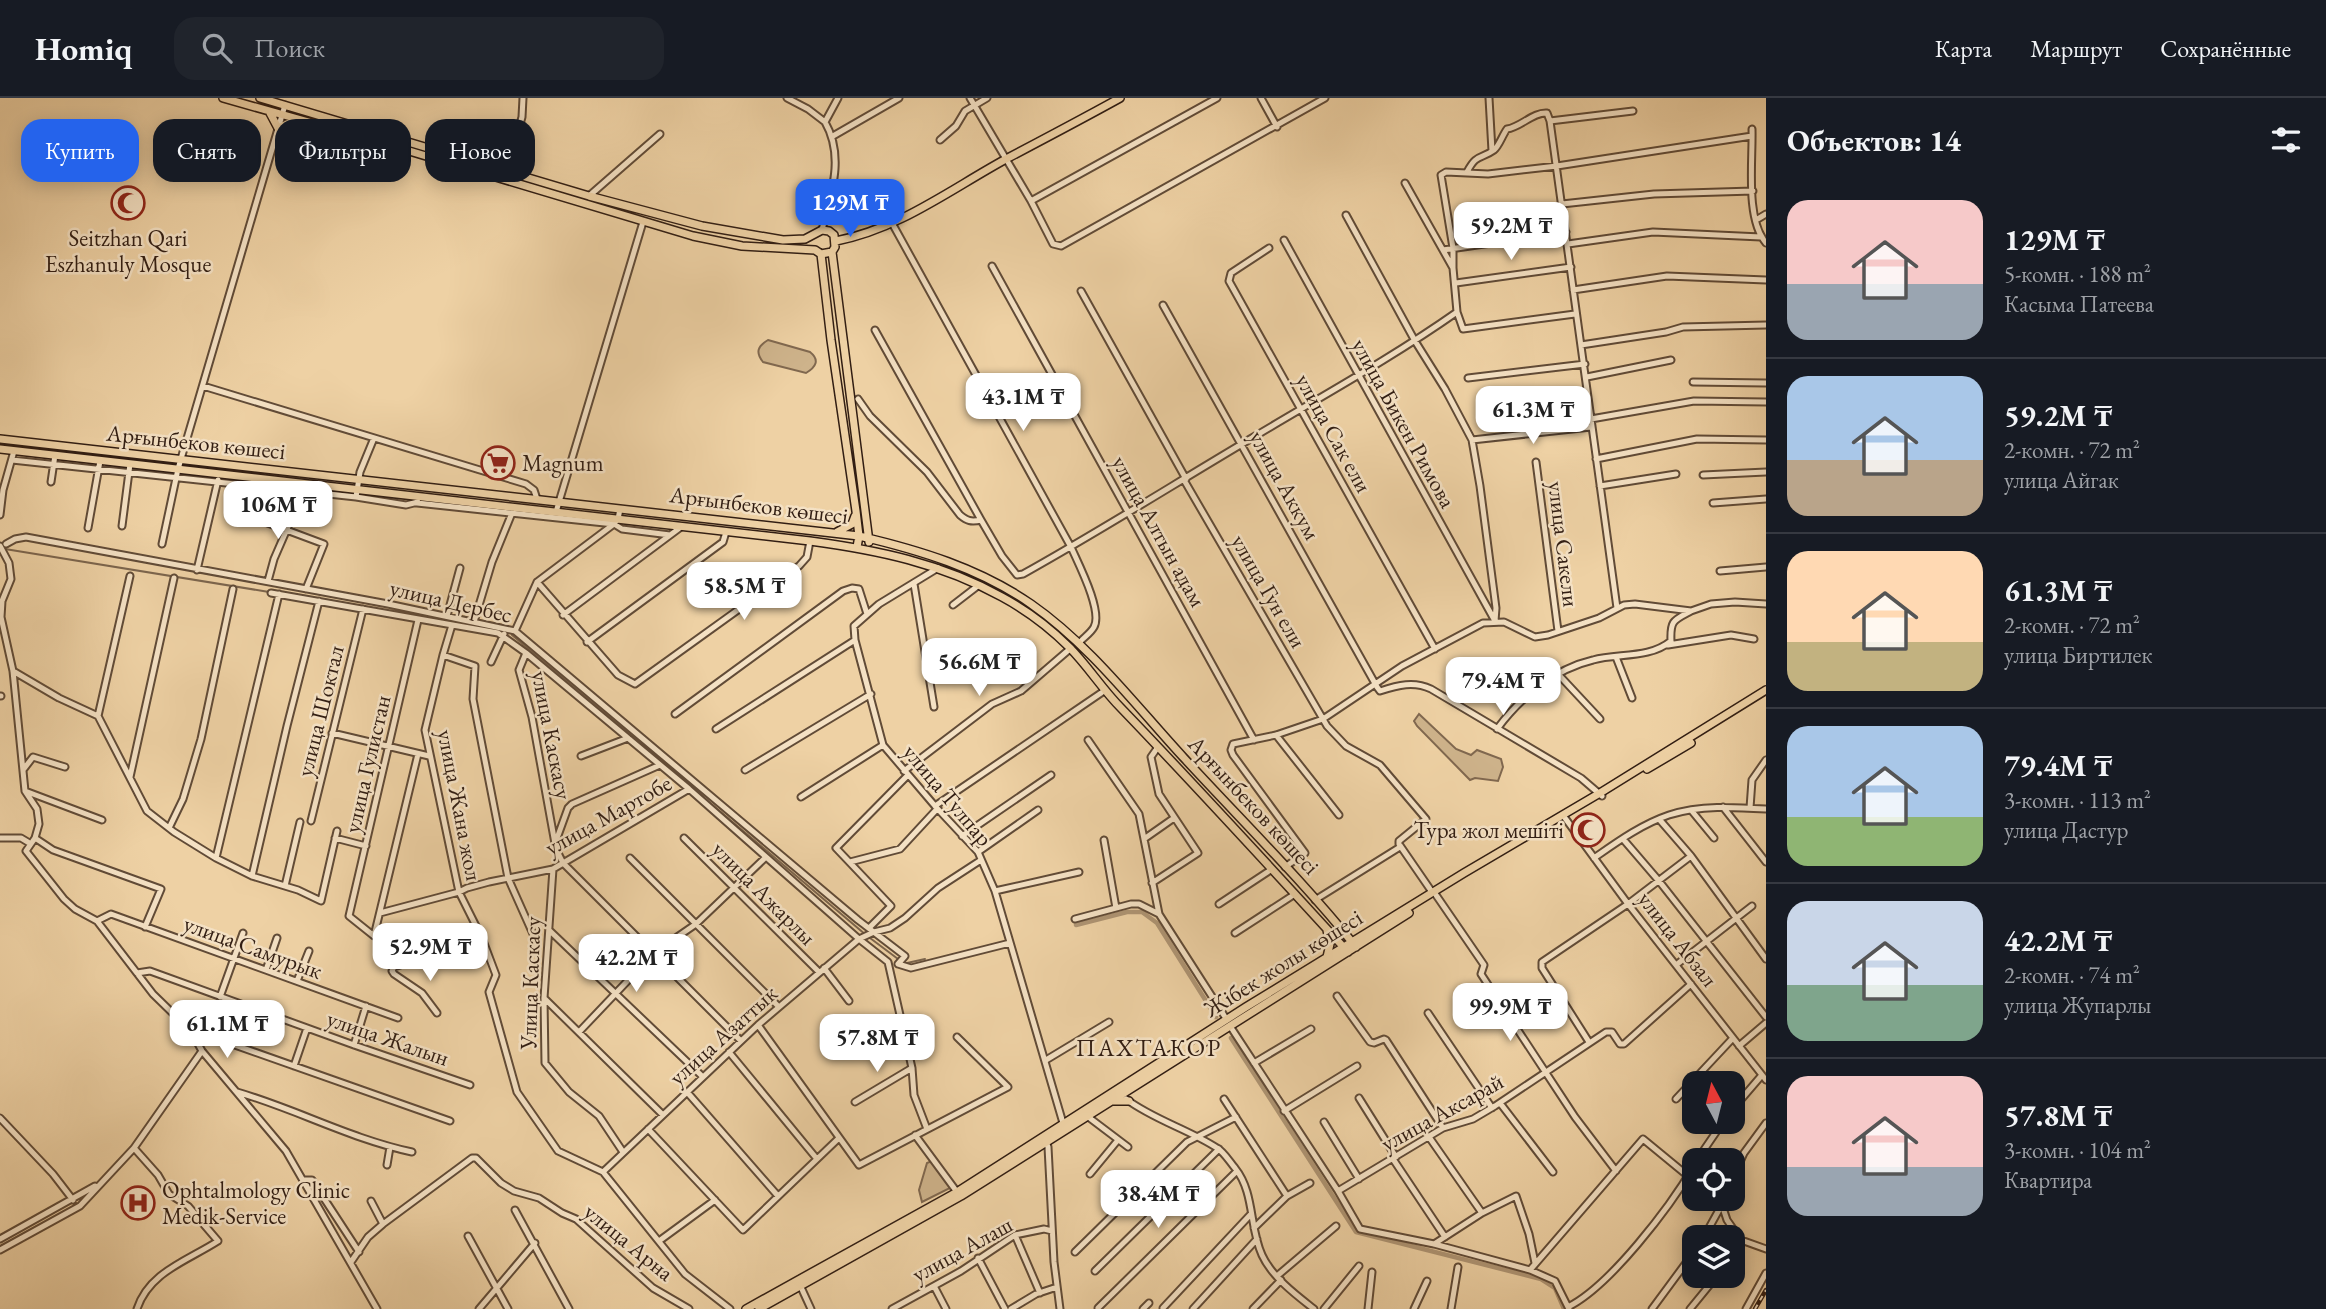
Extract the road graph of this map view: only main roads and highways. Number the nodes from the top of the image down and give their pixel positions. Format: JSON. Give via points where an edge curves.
{"nodes":[{"id":1,"x":223,"y":98,"type":"edge"},
{"id":2,"x":260,"y":98,"type":"edge"},
{"id":3,"x":1120,"y":98,"type":"edge"},
{"id":4,"x":269,"y":112,"type":"junction"},
{"id":5,"x":292,"y":119,"type":"edge"},
{"id":6,"x":275,"y":123,"type":"edge"},
{"id":7,"x":411,"y":152,"type":"edge"},
{"id":8,"x":813,"y":236,"type":"junction"},
{"id":9,"x":836,"y":241,"type":"junction"},
{"id":10,"x":832,"y":251,"type":"junction"},
{"id":11,"x":818,"y":252,"type":"junction"},
{"id":12,"x":0,"y":439,"type":"edge"},
{"id":13,"x":0,"y":449,"type":"edge"},
{"id":14,"x":856,"y":511,"type":"junction"},
{"id":15,"x":866,"y":516,"type":"junction"},
{"id":16,"x":834,"y":533,"type":"junction"},
{"id":17,"x":859,"y":536,"type":"junction"},
{"id":18,"x":869,"y":539,"type":"junction"},
{"id":19,"x":886,"y":542,"type":"junction"},
{"id":20,"x":857,"y":547,"type":"junction"},
{"id":21,"x":868,"y":549,"type":"junction"},
{"id":22,"x":1766,"y":692,"type":"edge"},
{"id":23,"x":1213,"y":789,"type":"junction"},
{"id":24,"x":1601,"y":794,"type":"junction"},
{"id":25,"x":1205,"y":796,"type":"junction"},
{"id":26,"x":1434,"y":894,"type":"junction"},
{"id":27,"x":1327,"y":929,"type":"junction"},
{"id":28,"x":1341,"y":930,"type":"junction"},
{"id":29,"x":1362,"y":935,"type":"junction"},
{"id":30,"x":1354,"y":945,"type":"junction"},
{"id":31,"x":1346,"y":950,"type":"junction"},
{"id":32,"x":1327,"y":957,"type":"junction"},
{"id":33,"x":1228,"y":1023,"type":"junction"},
{"id":34,"x":1118,"y":1092,"type":"junction"},
{"id":35,"x":1109,"y":1101,"type":"junction"},
{"id":36,"x":1129,"y":1101,"type":"road end"},
{"id":37,"x":746,"y":1309,"type":"edge"},
{"id":38,"x":759,"y":1309,"type":"edge"}],
"edges":[{"from":1,"to":4,"type":"main road"},
{"from":2,"to":8,"type":"main road","via":[[589,196],[735,233],[783,240]]},
{"from":3,"to":9,"type":"main road","via":[[942,198],[892,223]]},
{"from":4,"to":5,"type":"main road"},
{"from":4,"to":6,"type":"main road"},
{"from":7,"to":11,"type":"main road","via":[[693,236],[742,246]]},
{"from":8,"to":9,"type":"main road","via":[[829,231]]},
{"from":8,"to":11,"type":"main road"},
{"from":9,"to":10,"type":"main road"},
{"from":10,"to":11,"type":"main road"},
{"from":10,"to":15,"type":"main road"},
{"from":11,"to":14,"type":"main road"},
{"from":12,"to":16,"type":"main road","name":"Арғынбеков көшесі"},
{"from":13,"to":20,"type":"main road","name":"Арғынбеков көшесі","via":[[54,460]]},
{"from":14,"to":16,"type":"main road","via":[[852,524]]},
{"from":14,"to":17,"type":"main road"},
{"from":15,"to":18,"type":"main road"},
{"from":15,"to":19,"type":"main road","via":[[870,527]]},
{"from":16,"to":17,"type":"main road","name":"Арғынбеков көшесі"},
{"from":17,"to":18,"type":"main road","name":"Арғынбеков көшесі"},
{"from":17,"to":20,"type":"main road"},
{"from":18,"to":19,"type":"main road","name":"Арғынбеков көшесі"},
{"from":18,"to":21,"type":"main road"},
{"from":19,"to":23,"type":"main road","name":"Арғынбеков көшесі","via":[[965,568],[1031,604],[1079,643]]},
{"from":20,"to":21,"type":"main road","name":"Арғынбеков көшесі"},
{"from":21,"to":25,"type":"main road","name":"Арғынбеков көшесі","via":[[938,568],[1025,612],[1071,648],[1104,691]]},
{"from":22,"to":24,"type":"main road","name":"Жібек жолы көшесі"},
{"from":23,"to":25,"type":"main road"},
{"from":23,"to":28,"type":"main road","name":"Арғынбеков көшесі"},
{"from":24,"to":26,"type":"main road","name":"Жібек жолы көшесі"},
{"from":24,"to":26,"type":"main road","name":"Жібек жолы көшесі"},
{"from":25,"to":27,"type":"main road","name":"Арғынбеков көшесі"},
{"from":26,"to":29,"type":"main road","name":"Жібек жолы көшесі"},
{"from":26,"to":30,"type":"main road","name":"Жібек жолы көшесі"},
{"from":27,"to":31,"type":"main road","name":"Арғынбеков көшесі"},
{"from":27,"to":32,"type":"main road"},
{"from":28,"to":29,"type":"main road"},
{"from":28,"to":30,"type":"main road","name":"Арғынбеков көшесі"},
{"from":29,"to":30,"type":"main road","name":"Жібек жолы көшесі"},
{"from":30,"to":31,"type":"main road","name":"Жібек жолы көшесі"},
{"from":31,"to":32,"type":"main road","name":"Жібек жолы көшесі"},
{"from":31,"to":33,"type":"main road","name":"Жібек жолы көшесі"},
{"from":32,"to":33,"type":"main road","name":"Жібек жолы көшесі"},
{"from":33,"to":34,"type":"main road","name":"Жібек жолы көшесі"},
{"from":34,"to":35,"type":"main road","name":"Жібек жолы көшесі"},
{"from":34,"to":37,"type":"main road","name":"Жібек жолы көшесі","via":[[957,1192]]},
{"from":35,"to":36,"type":"main road"},
{"from":35,"to":38,"type":"main road","name":"Жібек жолы көшесі","via":[[961,1196]]}]}
